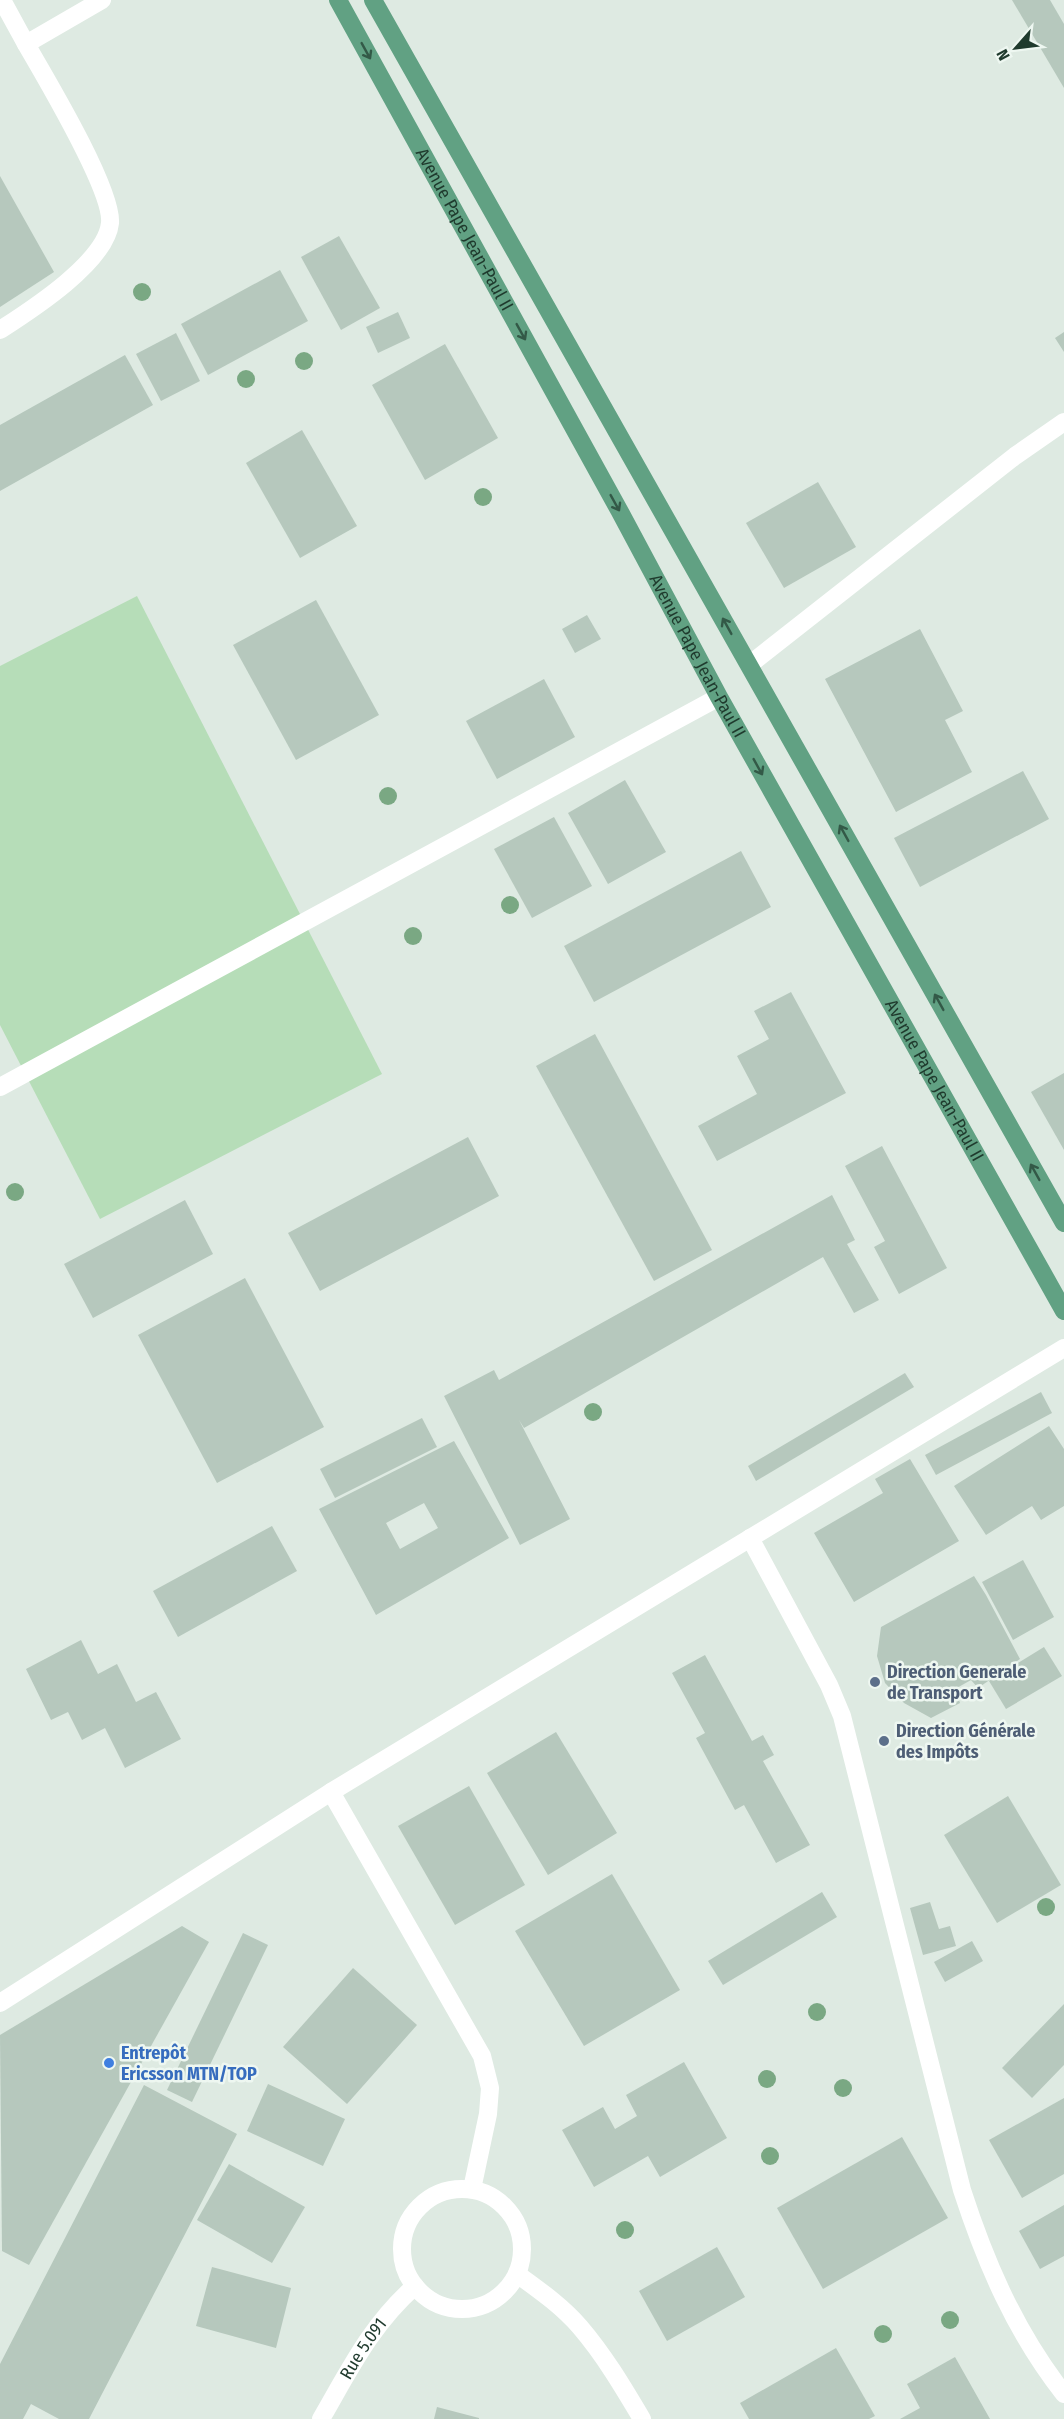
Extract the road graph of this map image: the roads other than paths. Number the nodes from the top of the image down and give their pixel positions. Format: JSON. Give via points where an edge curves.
{"nodes":[{"id":1,"x":2,"y":0,"type":"edge"},
{"id":2,"x":102,"y":0,"type":"edge"},
{"id":3,"x":338,"y":0,"type":"edge"},
{"id":4,"x":373,"y":0,"type":"edge"},
{"id":5,"x":26,"y":44,"type":"junction"},
{"id":6,"x":0,"y":330,"type":"edge"},
{"id":7,"x":1064,"y":422,"type":"edge"},
{"id":8,"x":749,"y":665,"type":"junction"},
{"id":9,"x":719,"y":697,"type":"junction"},
{"id":10,"x":0,"y":1087,"type":"edge"},
{"id":11,"x":1064,"y":1223,"type":"edge"},
{"id":12,"x":1064,"y":1311,"type":"edge"},
{"id":13,"x":1064,"y":1348,"type":"edge"},
{"id":14,"x":750,"y":1538,"type":"junction"},
{"id":15,"x":331,"y":1792,"type":"junction"},
{"id":16,"x":0,"y":2003,"type":"edge"},
{"id":17,"x":472,"y":2189,"type":"junction"},
{"id":18,"x":517,"y":2274,"type":"junction"},
{"id":19,"x":416,"y":2286,"type":"junction"},
{"id":20,"x":1064,"y":2394,"type":"edge"},
{"id":21,"x":321,"y":2419,"type":"edge"},
{"id":22,"x":642,"y":2419,"type":"edge"}],
"edges":[{"from":1,"to":5,"type":"street"},
{"from":2,"to":5,"type":"street"},
{"from":3,"to":9,"type":"main road","name":"Avenue Pape Jean-Paul II","one_way":true},
{"from":8,"to":4,"type":"main road","name":"Avenue Pape Jean-Paul II","one_way":true},
{"from":5,"to":6,"type":"street","via":[[82,145],[105,199],[110,223],[103,241],[71,279]]},
{"from":7,"to":8,"type":"street","via":[[1014,456]]},
{"from":11,"to":8,"type":"main road","name":"Avenue Pape Jean-Paul II","one_way":true},
{"from":9,"to":10,"type":"street"},
{"from":9,"to":12,"type":"main road","name":"Avenue Pape Jean-Paul II","one_way":true},
{"from":13,"to":14,"type":"street"},
{"from":14,"to":15,"type":"street"},
{"from":14,"to":20,"type":"street","via":[[842,1716],[962,2190],[980,2246],[1006,2304],[1043,2367]]},
{"from":15,"to":16,"type":"street"},
{"from":15,"to":17,"type":"street","via":[[482,2056],[490,2088]]},
{"from":17,"to":18,"type":"street","via":[[489,2195],[515,2220],[522,2256]]},
{"from":17,"to":19,"type":"street","via":[[436,2194],[410,2219],[402,2253],[406,2271]]},
{"from":18,"to":19,"type":"street","via":[[498,2297],[470,2308],[440,2304]]},
{"from":18,"to":22,"type":"street","via":[[580,2326]]},
{"from":19,"to":21,"type":"street","name":"Rue 5.091","via":[[373,2330]]}]}
